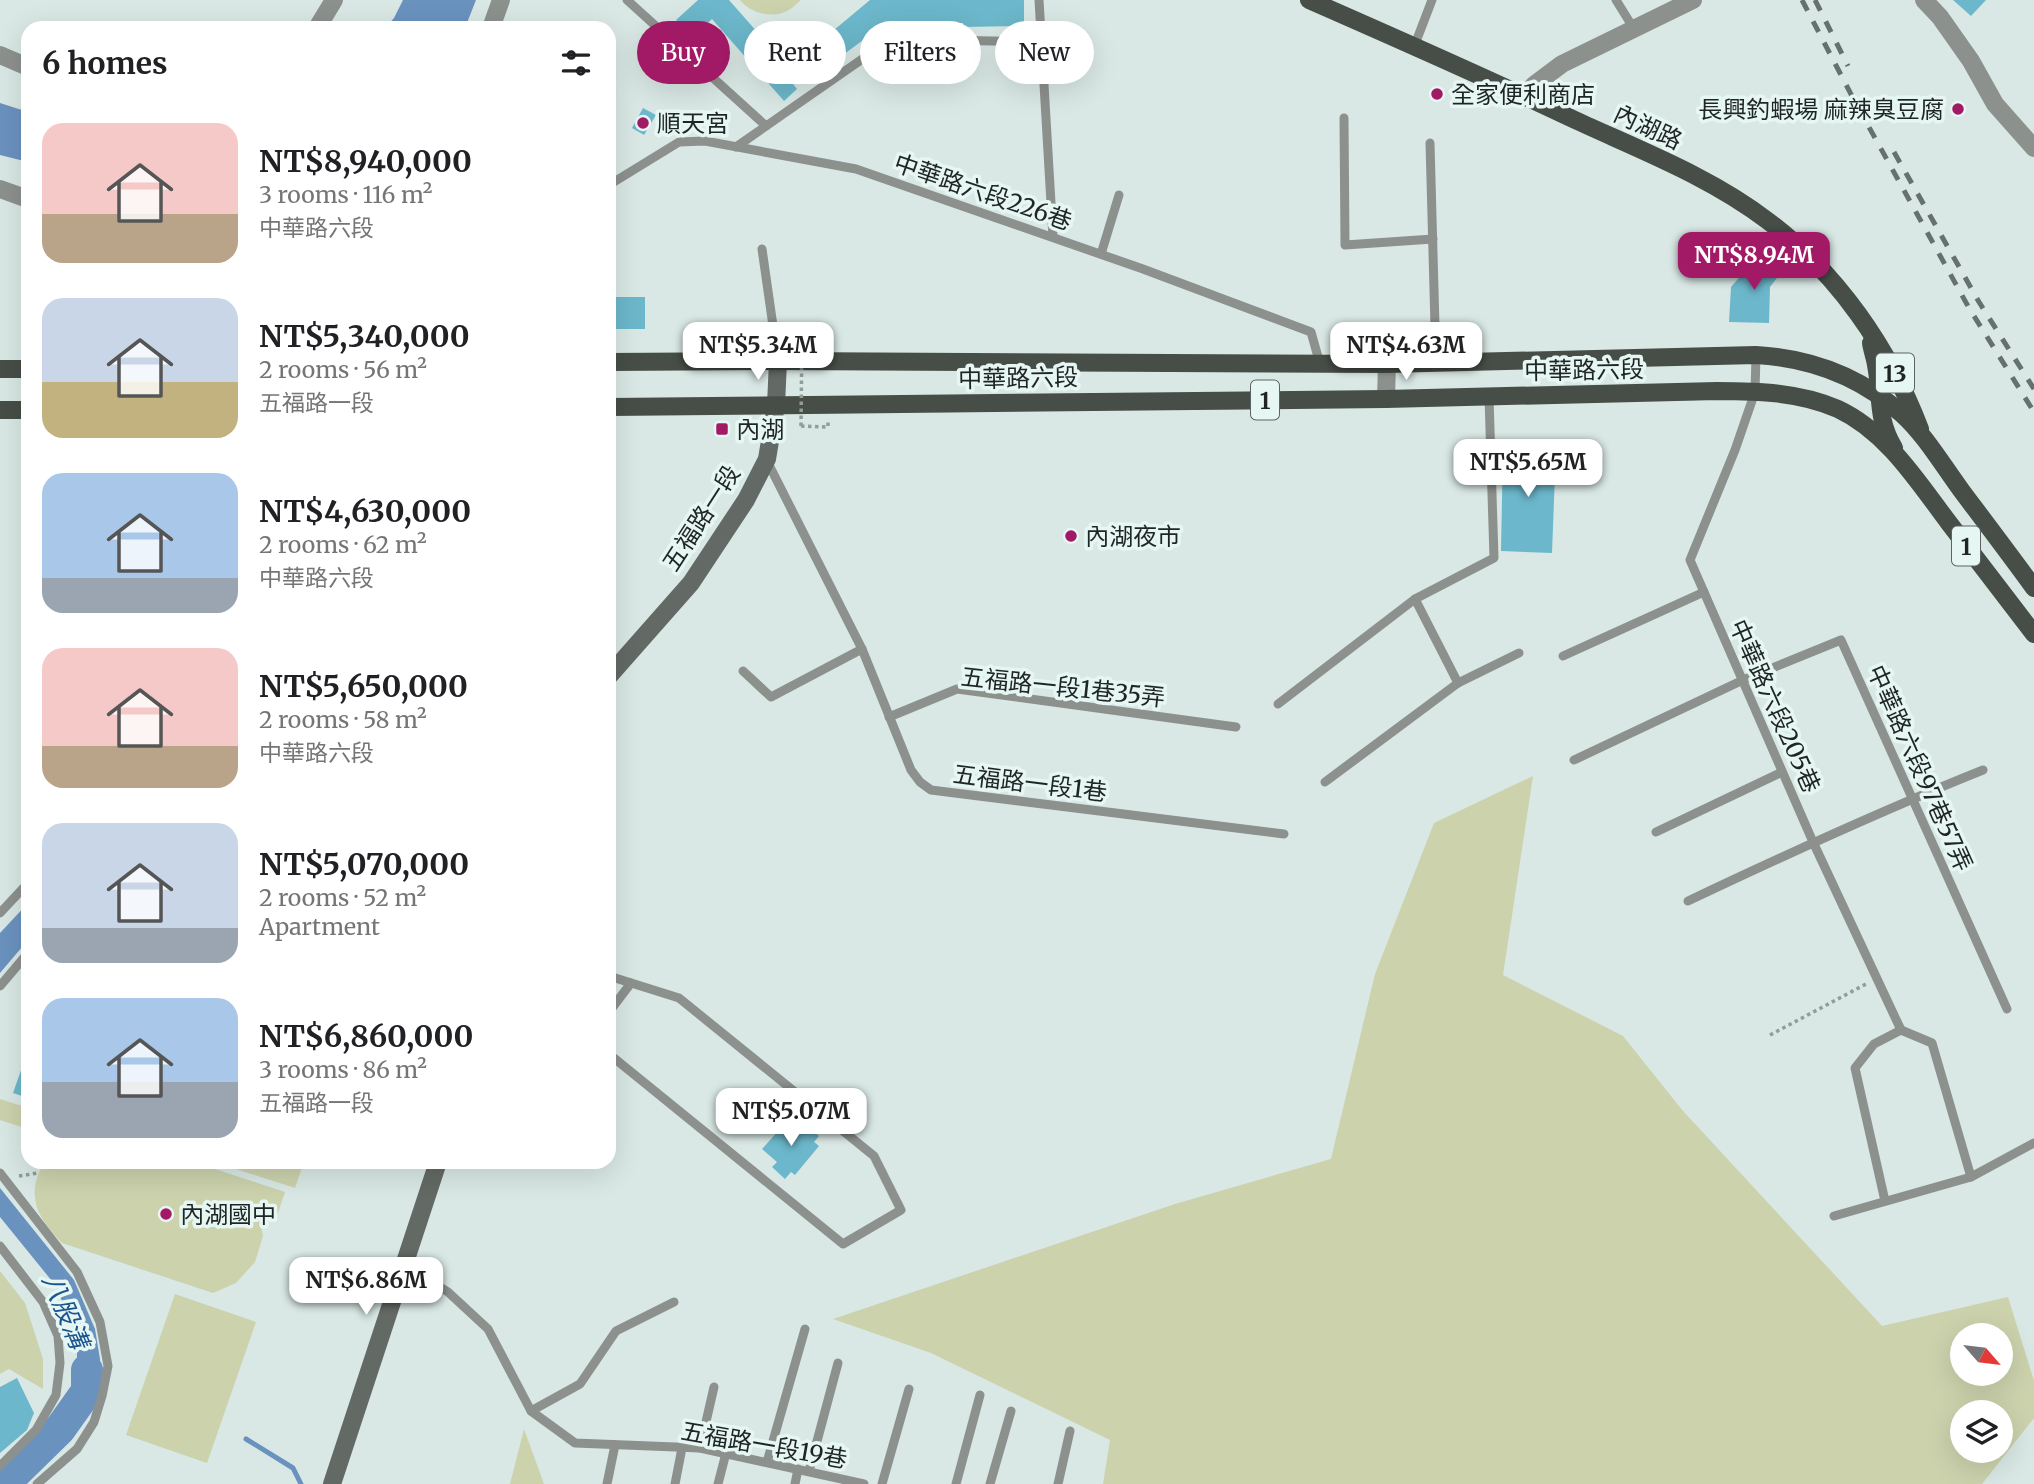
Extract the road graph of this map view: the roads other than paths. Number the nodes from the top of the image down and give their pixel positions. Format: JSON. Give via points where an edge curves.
{"nodes":[{"id":1,"x":334,"y":0,"type":"edge"},
{"id":2,"x":501,"y":0,"type":"edge"},
{"id":3,"x":627,"y":0,"type":"edge"},
{"id":4,"x":1040,"y":0,"type":"edge"},
{"id":5,"x":1308,"y":0,"type":"edge"},
{"id":6,"x":1432,"y":0,"type":"edge"},
{"id":7,"x":1616,"y":0,"type":"edge"},
{"id":8,"x":1693,"y":0,"type":"edge"},
{"id":9,"x":1924,"y":0,"type":"edge"},
{"id":10,"x":321,"y":21,"type":"edge"},
{"id":11,"x":494,"y":21,"type":"edge"},
{"id":12,"x":1041,"y":21,"type":"edge"},
{"id":13,"x":1634,"y":29,"type":"junction"},
{"id":14,"x":995,"y":41,"type":"edge"},
{"id":15,"x":1414,"y":47,"type":"junction"},
{"id":16,"x":0,"y":55,"type":"edge"},
{"id":17,"x":21,"y":63,"type":"edge"},
{"id":18,"x":1044,"y":84,"type":"edge"},
{"id":19,"x":1524,"y":96,"type":"junction"},
{"id":20,"x":1344,"y":118,"type":"dead end"},
{"id":21,"x":766,"y":126,"type":"junction"},
{"id":22,"x":1430,"y":143,"type":"dead end"},
{"id":23,"x":736,"y":147,"type":"junction"},
{"id":24,"x":2034,"y":148,"type":"edge"},
{"id":25,"x":616,"y":181,"type":"edge"},
{"id":26,"x":0,"y":190,"type":"edge"},
{"id":27,"x":1119,"y":195,"type":"dead end"},
{"id":28,"x":21,"y":197,"type":"edge"},
{"id":29,"x":1053,"y":237,"type":"junction"},
{"id":30,"x":1433,"y":239,"type":"junction"},
{"id":31,"x":762,"y":249,"type":"dead end"},
{"id":32,"x":1101,"y":254,"type":"junction"},
{"id":33,"x":1857,"y":313,"type":"junction"},
{"id":34,"x":1756,"y":355,"type":"junction"},
{"id":35,"x":778,"y":360,"type":"junction"},
{"id":36,"x":616,"y":362,"type":"edge"},
{"id":37,"x":1436,"y":363,"type":"junction"},
{"id":38,"x":1320,"y":364,"type":"junction"},
{"id":39,"x":1387,"y":364,"type":"junction"},
{"id":40,"x":0,"y":369,"type":"edge"},
{"id":41,"x":21,"y":369,"type":"edge"},
{"id":42,"x":1755,"y":391,"type":"junction"},
{"id":43,"x":1878,"y":395,"type":"junction"},
{"id":44,"x":1489,"y":397,"type":"junction"},
{"id":45,"x":1386,"y":399,"type":"junction"},
{"id":46,"x":776,"y":405,"type":"junction"},
{"id":47,"x":616,"y":407,"type":"edge"},
{"id":48,"x":0,"y":410,"type":"edge"},
{"id":49,"x":21,"y":411,"type":"edge"},
{"id":50,"x":1923,"y":438,"type":"junction"},
{"id":51,"x":1899,"y":457,"type":"junction"},
{"id":52,"x":767,"y":459,"type":"junction"},
{"id":53,"x":2034,"y":588,"type":"edge"},
{"id":54,"x":1703,"y":592,"type":"junction"},
{"id":55,"x":1415,"y":599,"type":"junction"},
{"id":56,"x":2034,"y":634,"type":"edge"},
{"id":57,"x":862,"y":649,"type":"junction"},
{"id":58,"x":1519,"y":653,"type":"dead end"},
{"id":59,"x":1563,"y":656,"type":"dead end"},
{"id":60,"x":616,"y":668,"type":"edge"},
{"id":61,"x":743,"y":671,"type":"dead end"},
{"id":62,"x":1743,"y":680,"type":"junction"},
{"id":63,"x":1458,"y":683,"type":"junction"},
{"id":64,"x":1278,"y":704,"type":"dead end"},
{"id":65,"x":889,"y":717,"type":"junction"},
{"id":66,"x":1237,"y":727,"type":"dead end"},
{"id":67,"x":1574,"y":760,"type":"dead end"},
{"id":68,"x":1983,"y":770,"type":"dead end"},
{"id":69,"x":1783,"y":772,"type":"junction"},
{"id":70,"x":1325,"y":782,"type":"dead end"},
{"id":71,"x":1912,"y":798,"type":"junction"},
{"id":72,"x":1656,"y":832,"type":"dead end"},
{"id":73,"x":1284,"y":834,"type":"dead end"},
{"id":74,"x":1813,"y":842,"type":"junction"},
{"id":75,"x":21,"y":890,"type":"edge"},
{"id":76,"x":1688,"y":901,"type":"dead end"},
{"id":77,"x":0,"y":913,"type":"edge"},
{"id":78,"x":21,"y":961,"type":"edge"},
{"id":79,"x":616,"y":978,"type":"edge"},
{"id":80,"x":631,"y":983,"type":"junction"},
{"id":81,"x":0,"y":985,"type":"edge"},
{"id":82,"x":616,"y":1003,"type":"edge"},
{"id":83,"x":2007,"y":1009,"type":"dead end"},
{"id":84,"x":1901,"y":1030,"type":"junction"},
{"id":85,"x":616,"y":1060,"type":"edge"},
{"id":86,"x":2034,"y":1143,"type":"edge"},
{"id":87,"x":436,"y":1169,"type":"edge"},
{"id":88,"x":2,"y":1176,"type":"edge"},
{"id":89,"x":1971,"y":1177,"type":"junction"},
{"id":90,"x":1885,"y":1201,"type":"junction"},
{"id":91,"x":1834,"y":1216,"type":"dead end"},
{"id":92,"x":0,"y":1246,"type":"edge"},
{"id":93,"x":403,"y":1264,"type":"junction"},
{"id":94,"x":674,"y":1302,"type":"dead end"},
{"id":95,"x":805,"y":1329,"type":"dead end"},
{"id":96,"x":838,"y":1363,"type":"dead end"},
{"id":97,"x":714,"y":1387,"type":"dead end"},
{"id":98,"x":909,"y":1389,"type":"dead end"},
{"id":99,"x":980,"y":1395,"type":"dead end"},
{"id":100,"x":531,"y":1411,"type":"junction"},
{"id":101,"x":1011,"y":1411,"type":"dead end"},
{"id":102,"x":1070,"y":1431,"type":"dead end"},
{"id":103,"x":615,"y":1445,"type":"junction"},
{"id":104,"x":682,"y":1448,"type":"junction"},
{"id":105,"x":700,"y":1448,"type":"junction"},
{"id":106,"x":726,"y":1453,"type":"junction"},
{"id":107,"x":767,"y":1462,"type":"junction"},
{"id":108,"x":0,"y":1466,"type":"edge"},
{"id":109,"x":798,"y":1469,"type":"junction"},
{"id":110,"x":809,"y":1471,"type":"junction"},
{"id":111,"x":37,"y":1484,"type":"edge"},
{"id":112,"x":332,"y":1484,"type":"edge"},
{"id":113,"x":607,"y":1484,"type":"edge"},
{"id":114,"x":675,"y":1484,"type":"edge"},
{"id":115,"x":718,"y":1484,"type":"edge"},
{"id":116,"x":795,"y":1484,"type":"edge"},
{"id":117,"x":864,"y":1484,"type":"edge"},
{"id":118,"x":882,"y":1484,"type":"edge"},
{"id":119,"x":956,"y":1484,"type":"edge"},
{"id":120,"x":990,"y":1484,"type":"edge"},
{"id":121,"x":1058,"y":1484,"type":"edge"}],
"edges":[{"from":1,"to":10,"type":"street"},
{"from":2,"to":11,"type":"street"},
{"from":3,"to":21,"type":"lane"},
{"from":4,"to":12,"type":"lane"},
{"from":5,"to":15,"type":"main road","name":"內湖路","number":"13"},
{"from":6,"to":15,"type":"lane"},
{"from":7,"to":13,"type":"lane"},
{"from":8,"to":13,"type":"street"},
{"from":9,"to":24,"type":"street","via":[[1971,61],[1996,104]]},
{"from":13,"to":19,"type":"street","via":[[1562,64]]},
{"from":14,"to":21,"type":"lane","via":[[891,39]]},
{"from":15,"to":19,"type":"main road","name":"內湖路","number":"13"},
{"from":16,"to":17,"type":"street"},
{"from":18,"to":29,"type":"lane"},
{"from":19,"to":33,"type":"main road","name":"內湖路","number":"13","via":[[1691,174],[1755,212],[1824,271]]},
{"from":20,"to":30,"type":"lane","via":[[1345,245]]},
{"from":21,"to":23,"type":"lane"},
{"from":22,"to":30,"type":"lane"},
{"from":23,"to":25,"type":"lane","name":"中華路六段226巷","via":[[679,142]]},
{"from":23,"to":29,"type":"lane","name":"中華路六段226巷","via":[[856,169]]},
{"from":26,"to":28,"type":"street"},
{"from":27,"to":32,"type":"lane"},
{"from":29,"to":32,"type":"lane","name":"中華路六段226巷"},
{"from":30,"to":37,"type":"lane"},
{"from":31,"to":35,"type":"lane"},
{"from":32,"to":38,"type":"lane","name":"中華路六段226巷","via":[[1311,332]]},
{"from":33,"to":43,"type":"main road","name":"內湖路","number":"13","via":[[1877,366]]},
{"from":33,"to":50,"type":"main road","name":"內湖路","number":"13","via":[[1895,373]]},
{"from":34,"to":37,"type":"main road","name":"中華路六段","number":"1"},
{"from":34,"to":42,"type":"lane","name":"中華路六段205巷"},
{"from":34,"to":43,"type":"main road","name":"中華路六段","number":"1","via":[[1796,360],[1844,375]]},
{"from":35,"to":36,"type":"main road","name":"中華路六段","number":"1"},
{"from":35,"to":38,"type":"main road","name":"中華路六段","number":"1"},
{"from":35,"to":46,"type":"main road","name":"五福路一段"},
{"from":37,"to":39,"type":"main road","name":"中華路六段","number":"1"},
{"from":38,"to":39,"type":"main road","name":"中華路六段","number":"1"},
{"from":39,"to":45,"type":"street"},
{"from":40,"to":41,"type":"main road"},
{"from":42,"to":44,"type":"main road","name":"中華路六段","number":"1"},
{"from":42,"to":51,"type":"main road","name":"中華路六段","number":"1","via":[[1793,395],[1840,410]]},
{"from":42,"to":54,"type":"lane","name":"中華路六段205巷","via":[[1690,560]]},
{"from":43,"to":50,"type":"main road","name":"中華路六段","number":"1"},
{"from":43,"to":51,"type":"main road","name":"內湖路","number":"13","via":[[1884,428]]},
{"from":44,"to":45,"type":"main road","name":"中華路六段","number":"1"},
{"from":44,"to":55,"type":"lane","via":[[1494,558]]},
{"from":45,"to":46,"type":"main road","name":"中華路六段","number":"1"},
{"from":46,"to":47,"type":"main road","name":"中華路六段","number":"1"},
{"from":46,"to":52,"type":"main road","name":"五福路一段"},
{"from":48,"to":49,"type":"main road"},
{"from":50,"to":53,"type":"main road","name":"中華路六段","number":"1"},
{"from":51,"to":56,"type":"main road","name":"中華路六段","number":"1"},
{"from":52,"to":57,"type":"lane","name":"五福路一段1巷"},
{"from":52,"to":60,"type":"main road","name":"五福路一段","via":[[746,500],[691,583]]},
{"from":54,"to":59,"type":"lane"},
{"from":54,"to":62,"type":"lane","name":"中華路六段205巷"},
{"from":55,"to":63,"type":"lane"},
{"from":55,"to":64,"type":"lane"},
{"from":57,"to":61,"type":"lane","via":[[771,697]]},
{"from":57,"to":65,"type":"lane","name":"五福路一段1巷"},
{"from":58,"to":63,"type":"lane"},
{"from":62,"to":67,"type":"lane"},
{"from":62,"to":69,"type":"lane","name":"中華路六段205巷"},
{"from":62,"to":71,"type":"lane","name":"中華路六段97巷57弄","via":[[1841,640]]},
{"from":63,"to":70,"type":"lane"},
{"from":65,"to":66,"type":"lane","name":"五福路一段1巷35弄","via":[[957,690]]},
{"from":65,"to":73,"type":"lane","name":"五福路一段1巷","via":[[911,770],[931,790]]},
{"from":68,"to":71,"type":"lane"},
{"from":69,"to":72,"type":"lane"},
{"from":69,"to":74,"type":"lane","name":"中華路六段205巷"},
{"from":71,"to":74,"type":"lane"},
{"from":71,"to":83,"type":"lane","name":"中華路六段97巷57弄"},
{"from":74,"to":76,"type":"lane"},
{"from":74,"to":84,"type":"lane","name":"中華路六段205巷"},
{"from":75,"to":77,"type":"lane"},
{"from":78,"to":81,"type":"lane"},
{"from":79,"to":80,"type":"lane"},
{"from":80,"to":82,"type":"lane"},
{"from":80,"to":85,"type":"lane","via":[[679,998],[874,1156],[901,1210],[843,1244]]},
{"from":84,"to":89,"type":"lane","via":[[1932,1043]]},
{"from":84,"to":90,"type":"lane","via":[[1874,1044],[1855,1068]]},
{"from":86,"to":89,"type":"lane"},
{"from":87,"to":93,"type":"main road"},
{"from":88,"to":111,"type":"lane","via":[[77,1272],[100,1322],[107,1366],[94,1422],[77,1449]]},
{"from":89,"to":90,"type":"lane"},
{"from":90,"to":91,"type":"lane"},
{"from":92,"to":108,"type":"lane","via":[[43,1302],[58,1336],[60,1363],[56,1395],[36,1430]]},
{"from":93,"to":100,"type":"lane","name":"五福路一段19巷","via":[[448,1292],[488,1329]]},
{"from":93,"to":112,"type":"main road"},
{"from":94,"to":100,"type":"lane","via":[[616,1331],[580,1384]]},
{"from":95,"to":107,"type":"lane"},
{"from":96,"to":110,"type":"lane"},
{"from":97,"to":105,"type":"lane"},
{"from":98,"to":118,"type":"lane"},
{"from":99,"to":119,"type":"lane"},
{"from":100,"to":103,"type":"lane","name":"五福路一段19巷","via":[[575,1443]]},
{"from":101,"to":120,"type":"lane"},
{"from":102,"to":121,"type":"lane"},
{"from":103,"to":104,"type":"lane","name":"五福路一段19巷"},
{"from":103,"to":113,"type":"lane"},
{"from":104,"to":105,"type":"lane","name":"五福路一段19巷"},
{"from":104,"to":114,"type":"lane"},
{"from":105,"to":106,"type":"lane","name":"五福路一段19巷"},
{"from":106,"to":107,"type":"lane","name":"五福路一段19巷"},
{"from":106,"to":115,"type":"lane"},
{"from":107,"to":109,"type":"lane","name":"五福路一段19巷"},
{"from":109,"to":110,"type":"lane","name":"五福路一段19巷"},
{"from":109,"to":116,"type":"lane"},
{"from":110,"to":117,"type":"lane","name":"五福路一段19巷"}]}
